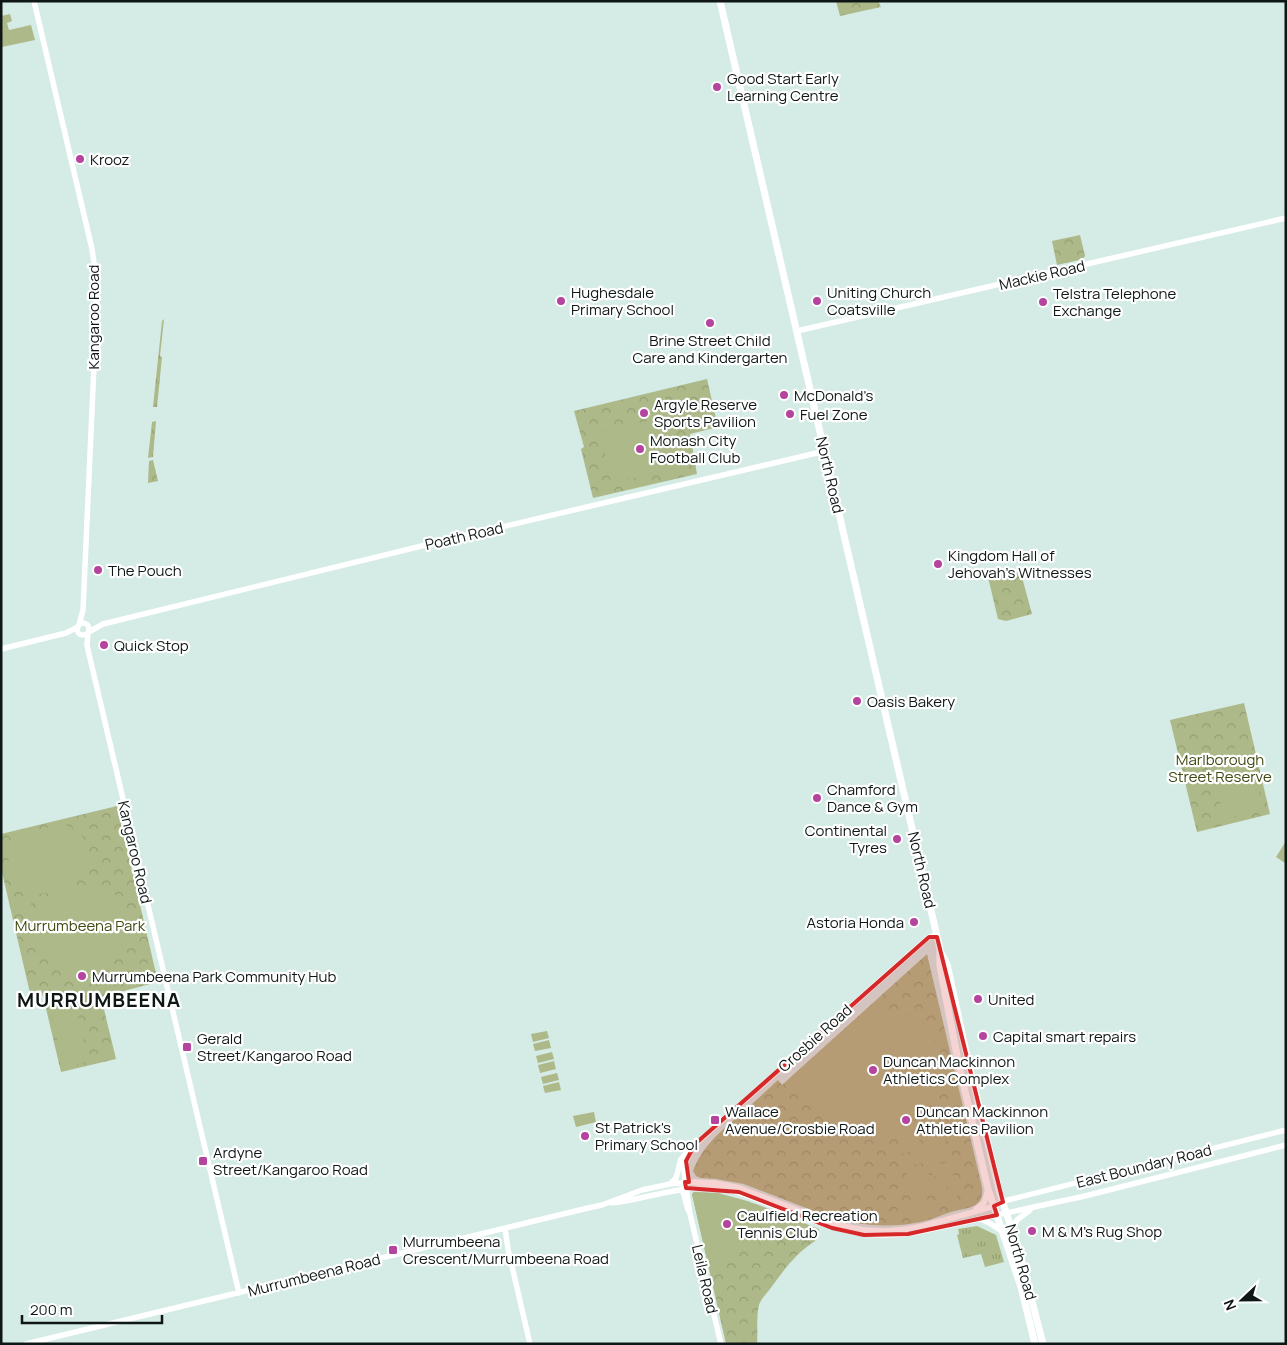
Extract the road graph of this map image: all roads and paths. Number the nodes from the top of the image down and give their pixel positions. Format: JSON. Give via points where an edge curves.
{"nodes":[{"id":1,"x":34,"y":1,"type":"edge"},
{"id":2,"x":720,"y":1,"type":"edge"},
{"id":3,"x":1286,"y":218,"type":"edge"},
{"id":4,"x":797,"y":331,"type":"junction"},
{"id":5,"x":825,"y":451,"type":"junction"},
{"id":6,"x":82,"y":610,"type":"junction"},
{"id":7,"x":87,"y":624,"type":"junction"},
{"id":8,"x":103,"y":624,"type":"junction"},
{"id":9,"x":78,"y":626,"type":"junction"},
{"id":10,"x":89,"y":632,"type":"junction"},
{"id":11,"x":66,"y":634,"type":"junction"},
{"id":12,"x":80,"y":635,"type":"junction"},
{"id":13,"x":87,"y":645,"type":"junction"},
{"id":14,"x":1,"y":649,"type":"edge"},
{"id":15,"x":937,"y":938,"type":"junction"},
{"id":16,"x":940,"y":949,"type":"junction"},
{"id":17,"x":1286,"y":1130,"type":"edge"},
{"id":18,"x":1286,"y":1145,"type":"edge"},
{"id":19,"x":684,"y":1160,"type":"junction"},
{"id":20,"x":694,"y":1182,"type":"junction"},
{"id":21,"x":670,"y":1184,"type":"junction"},
{"id":22,"x":684,"y":1185,"type":"junction"},
{"id":23,"x":988,"y":1189,"type":"junction"},
{"id":24,"x":1002,"y":1202,"type":"junction"},
{"id":25,"x":602,"y":1204,"type":"junction"},
{"id":26,"x":994,"y":1206,"type":"junction"},
{"id":27,"x":1034,"y":1207,"type":"junction"},
{"id":28,"x":973,"y":1212,"type":"junction"},
{"id":29,"x":1006,"y":1213,"type":"junction"},
{"id":30,"x":997,"y":1215,"type":"junction"},
{"id":31,"x":979,"y":1219,"type":"junction"},
{"id":32,"x":1012,"y":1228,"type":"junction"},
{"id":33,"x":503,"y":1229,"type":"junction"},
{"id":34,"x":1003,"y":1232,"type":"junction"},
{"id":35,"x":239,"y":1293,"type":"junction"},
{"id":36,"x":26,"y":1344,"type":"edge"},
{"id":37,"x":530,"y":1344,"type":"edge"},
{"id":38,"x":720,"y":1344,"type":"edge"},
{"id":39,"x":1035,"y":1344,"type":"edge"},
{"id":40,"x":1043,"y":1344,"type":"edge"}],
"edges":[{"from":1,"to":6,"type":"street","name":"Kangaroo Road","via":[[96,276]]},
{"from":2,"to":4,"type":"highway","name":"North Road"},
{"from":3,"to":4,"type":"street","name":"Mackie Road"},
{"from":4,"to":5,"type":"highway","name":"North Road"},
{"from":5,"to":8,"type":"street","name":"Poath Road"},
{"from":5,"to":15,"type":"highway","name":"North Road"},
{"from":6,"to":7,"type":"street","name":"Kangaroo Road"},
{"from":6,"to":9,"type":"street","name":"Kangaroo Road"},
{"from":7,"to":8,"type":"street","name":"Poath Road"},
{"from":7,"to":9,"type":"street"},
{"from":7,"to":10,"type":"street"},
{"from":8,"to":10,"type":"street","name":"Poath Road"},
{"from":9,"to":11,"type":"street"},
{"from":9,"to":12,"type":"street"},
{"from":10,"to":12,"type":"street"},
{"from":10,"to":13,"type":"street","name":"Kangaroo Road"},
{"from":11,"to":12,"type":"street"},
{"from":11,"to":14,"type":"street"},
{"from":12,"to":13,"type":"street","name":"Kangaroo Road"},
{"from":13,"to":35,"type":"street","name":"Kangaroo Road"},
{"from":15,"to":16,"type":"highway","name":"North Road"},
{"from":15,"to":19,"type":"street","name":"Crosbie Road","via":[[929,937],[695,1144]]},
{"from":16,"to":23,"type":"highway","name":"North Road","via":[[940,966],[958,1061]]},
{"from":16,"to":24,"type":"highway","name":"North Road"},
{"from":17,"to":24,"type":"street","name":"East Boundary Road"},
{"from":18,"to":27,"type":"street","name":"East Boundary Road"},
{"from":19,"to":20,"type":"street"},
{"from":19,"to":21,"type":"street"},
{"from":19,"to":22,"type":"street","name":"Leila Road"},
{"from":20,"to":22,"type":"street","name":"Murrumbeena Road"},
{"from":20,"to":28,"type":"street","name":"Murrumbeena Road","via":[[740,1188],[827,1221],[865,1230],[907,1230]]},
{"from":21,"to":22,"type":"street","name":"Murrumbeena Road"},
{"from":21,"to":25,"type":"street","name":"Murrumbeena Road"},
{"from":22,"to":25,"type":"street","name":"Murrumbeena Road","via":[[637,1199]]},
{"from":22,"to":31,"type":"street","name":"Murrumbeena Road","via":[[733,1191],[832,1228],[864,1235],[908,1234]]},
{"from":22,"to":38,"type":"street","name":"Leila Road"},
{"from":23,"to":26,"type":"highway","name":"North Road"},
{"from":23,"to":28,"type":"street","via":[[984,1203]]},
{"from":24,"to":26,"type":"street","name":"Murrumbeena Road"},
{"from":24,"to":29,"type":"highway","name":"North Road"},
{"from":25,"to":33,"type":"street","name":"Murrumbeena Road"},
{"from":26,"to":28,"type":"street","name":"Murrumbeena Road"},
{"from":26,"to":30,"type":"highway","name":"North Road"},
{"from":27,"to":29,"type":"street","name":"East Boundary Road"},
{"from":27,"to":32,"type":"street"},
{"from":29,"to":30,"type":"street","name":"Murrumbeena Road"},
{"from":29,"to":32,"type":"highway","name":"North Road"},
{"from":30,"to":31,"type":"street","name":"Murrumbeena Road"},
{"from":30,"to":34,"type":"highway","name":"North Road"},
{"from":31,"to":34,"type":"street"},
{"from":32,"to":40,"type":"highway","name":"North Road"},
{"from":33,"to":35,"type":"street","name":"Murrumbeena Road"},
{"from":33,"to":37,"type":"street"},
{"from":34,"to":39,"type":"highway","name":"North Road"},
{"from":35,"to":36,"type":"street","name":"Murrumbeena Road"}]}
